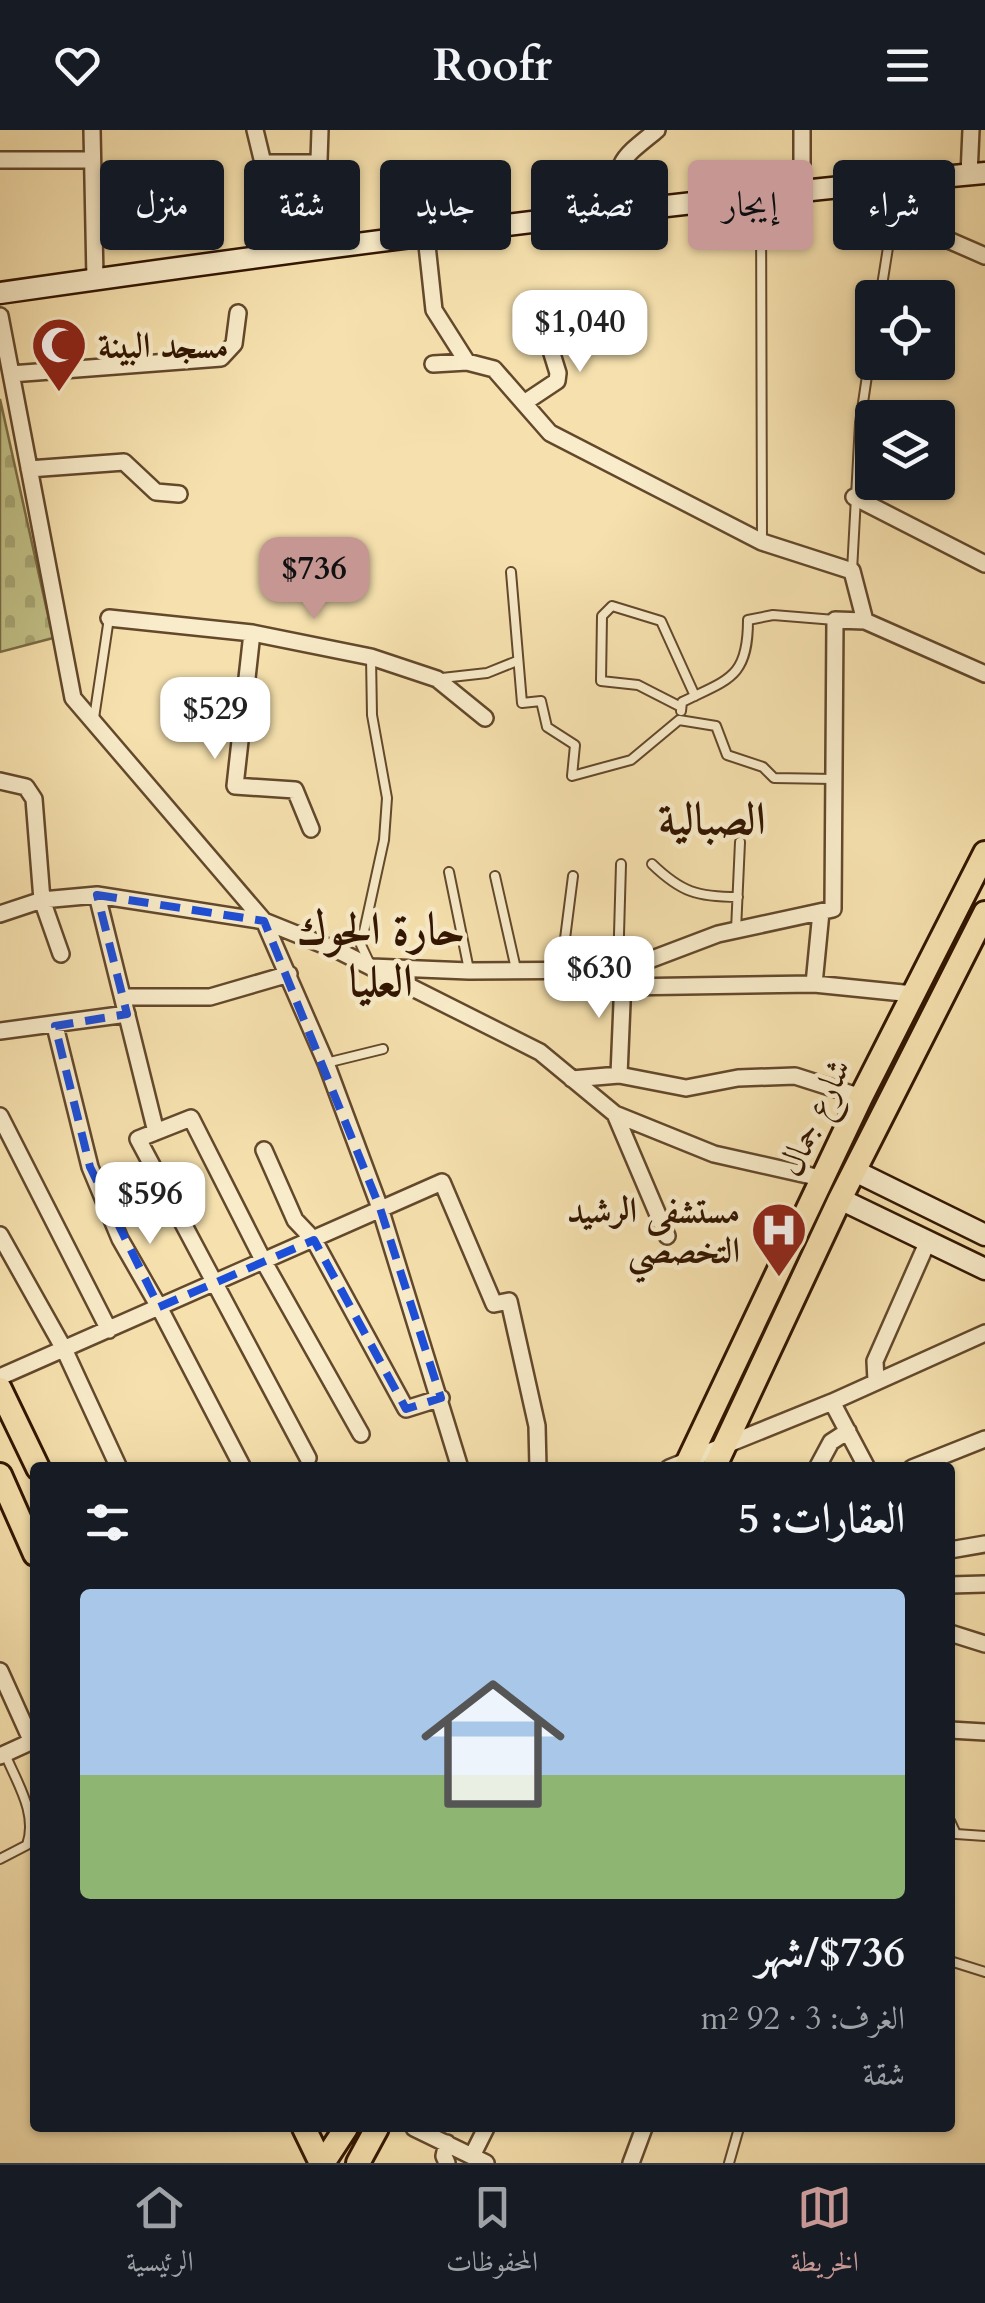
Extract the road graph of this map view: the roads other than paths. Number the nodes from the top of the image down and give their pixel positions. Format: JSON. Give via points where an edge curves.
{"nodes":[{"id":1,"x":92,"y":130,"type":"edge"},
{"id":2,"x":255,"y":130,"type":"edge"},
{"id":3,"x":320,"y":130,"type":"edge"},
{"id":4,"x":657,"y":130,"type":"edge"},
{"id":5,"x":802,"y":130,"type":"edge"},
{"id":6,"x":972,"y":130,"type":"edge"},
{"id":7,"x":0,"y":160,"type":"edge"},
{"id":8,"x":92,"y":160,"type":"junction"},
{"id":9,"x":262,"y":160,"type":"edge"},
{"id":10,"x":319,"y":160,"type":"edge"},
{"id":11,"x":622,"y":160,"type":"edge"},
{"id":12,"x":802,"y":160,"type":"edge"},
{"id":13,"x":977,"y":174,"type":"edge"},
{"id":14,"x":955,"y":243,"type":"edge"},
{"id":15,"x":258,"y":250,"type":"edge"},
{"id":16,"x":316,"y":250,"type":"edge"},
{"id":17,"x":428,"y":250,"type":"edge"},
{"id":18,"x":761,"y":250,"type":"edge"},
{"id":19,"x":888,"y":250,"type":"edge"},
{"id":20,"x":258,"y":256,"type":"junction"},
{"id":21,"x":985,"y":256,"type":"edge"},
{"id":22,"x":95,"y":280,"type":"junction"},
{"id":23,"x":883,"y":280,"type":"edge"},
{"id":24,"x":0,"y":293,"type":"edge"},
{"id":25,"x":238,"y":313,"type":"dead end"},
{"id":26,"x":540,"y":314,"type":"dead end"},
{"id":27,"x":0,"y":316,"type":"edge"},
{"id":28,"x":467,"y":362,"type":"junction"},
{"id":29,"x":433,"y":364,"type":"dead end"},
{"id":30,"x":11,"y":374,"type":"junction"},
{"id":31,"x":866,"y":380,"type":"edge"},
{"id":32,"x":524,"y":403,"type":"junction"},
{"id":33,"x":29,"y":469,"type":"junction"},
{"id":34,"x":179,"y":494,"type":"dead end"},
{"id":35,"x":854,"y":497,"type":"junction"},
{"id":36,"x":762,"y":542,"type":"junction"},
{"id":37,"x":985,"y":564,"type":"edge"},
{"id":38,"x":510,"y":572,"type":"dead end"},
{"id":39,"x":852,"y":572,"type":"junction"},
{"id":40,"x":108,"y":618,"type":"joint"},
{"id":41,"x":835,"y":620,"type":"junction"},
{"id":42,"x":865,"y":621,"type":"junction"},
{"id":43,"x":252,"y":633,"type":"junction"},
{"id":44,"x":371,"y":657,"type":"junction"},
{"id":45,"x":517,"y":661,"type":"junction"},
{"id":46,"x":985,"y":674,"type":"edge"},
{"id":47,"x":438,"y":679,"type":"junction"},
{"id":48,"x":695,"y":696,"type":"junction"},
{"id":49,"x":681,"y":707,"type":"junction"},
{"id":50,"x":486,"y":718,"type":"dead end"},
{"id":51,"x":679,"y":720,"type":"junction"},
{"id":52,"x":93,"y":721,"type":"junction"},
{"id":53,"x":834,"y":780,"type":"junction"},
{"id":54,"x":0,"y":781,"type":"edge"},
{"id":55,"x":311,"y":829,"type":"dead end"},
{"id":56,"x":740,"y":842,"type":"dead end"},
{"id":57,"x":985,"y":853,"type":"edge"},
{"id":58,"x":620,"y":864,"type":"dead end"},
{"id":59,"x":652,"y":864,"type":"dead end"},
{"id":60,"x":448,"y":872,"type":"dead end"},
{"id":61,"x":496,"y":876,"type":"dead end"},
{"id":62,"x":572,"y":876,"type":"dead end"},
{"id":63,"x":97,"y":895,"type":"junction"},
{"id":64,"x":738,"y":897,"type":"junction"},
{"id":65,"x":42,"y":900,"type":"junction"},
{"id":66,"x":821,"y":912,"type":"junction"},
{"id":67,"x":0,"y":914,"type":"edge"},
{"id":68,"x":985,"y":914,"type":"edge"},
{"id":69,"x":264,"y":921,"type":"junction"},
{"id":70,"x":736,"y":930,"type":"junction"},
{"id":71,"x":62,"y":954,"type":"dead end"},
{"id":72,"x":371,"y":967,"type":"junction"},
{"id":73,"x":516,"y":970,"type":"junction"},
{"id":74,"x":561,"y":970,"type":"junction"},
{"id":75,"x":620,"y":970,"type":"junction"},
{"id":76,"x":469,"y":971,"type":"junction"},
{"id":77,"x":289,"y":974,"type":"junction"},
{"id":78,"x":814,"y":984,"type":"junction"},
{"id":79,"x":622,"y":987,"type":"junction"},
{"id":80,"x":914,"y":994,"type":"junction"},
{"id":81,"x":124,"y":1006,"type":"junction"},
{"id":82,"x":54,"y":1026,"type":"junction"},
{"id":83,"x":0,"y":1030,"type":"edge"},
{"id":84,"x":383,"y":1049,"type":"dead end"},
{"id":85,"x":326,"y":1063,"type":"junction"},
{"id":86,"x":619,"y":1075,"type":"junction"},
{"id":87,"x":572,"y":1079,"type":"junction"},
{"id":88,"x":861,"y":1097,"type":"junction"},
{"id":89,"x":614,"y":1114,"type":"junction"},
{"id":90,"x":0,"y":1116,"type":"edge"},
{"id":91,"x":156,"y":1132,"type":"junction"},
{"id":92,"x":264,"y":1150,"type":"dead end"},
{"id":93,"x":855,"y":1171,"type":"junction"},
{"id":94,"x":825,"y":1179,"type":"junction"},
{"id":95,"x":840,"y":1199,"type":"junction"},
{"id":96,"x":380,"y":1208,"type":"junction"},
{"id":97,"x":0,"y":1235,"type":"edge"},
{"id":98,"x":985,"y":1235,"type":"edge"},
{"id":99,"x":667,"y":1236,"type":"dead end"},
{"id":100,"x":314,"y":1240,"type":"junction"},
{"id":101,"x":928,"y":1241,"type":"junction"},
{"id":102,"x":264,"y":1262,"type":"junction"},
{"id":103,"x":985,"y":1269,"type":"edge"},
{"id":104,"x":214,"y":1284,"type":"junction"},
{"id":105,"x":159,"y":1306,"type":"junction"},
{"id":106,"x":109,"y":1330,"type":"junction"},
{"id":107,"x":985,"y":1333,"type":"edge"},
{"id":108,"x":64,"y":1349,"type":"junction"},
{"id":109,"x":0,"y":1377,"type":"edge"},
{"id":110,"x":876,"y":1381,"type":"junction"},
{"id":111,"x":0,"y":1389,"type":"edge"},
{"id":112,"x":440,"y":1398,"type":"junction"},
{"id":113,"x":832,"y":1402,"type":"junction"},
{"id":114,"x":848,"y":1431,"type":"junction"},
{"id":115,"x":361,"y":1434,"type":"dead end"},
{"id":116,"x":985,"y":1439,"type":"edge"},
{"id":117,"x":726,"y":1444,"type":"junction"},
{"id":118,"x":308,"y":1458,"type":"dead end"},
{"id":119,"x":35,"y":1462,"type":"edge"},
{"id":120,"x":116,"y":1462,"type":"edge"},
{"id":121,"x":240,"y":1462,"type":"edge"},
{"id":122,"x":458,"y":1462,"type":"edge"},
{"id":123,"x":538,"y":1462,"type":"edge"},
{"id":124,"x":683,"y":1462,"type":"edge"},
{"id":125,"x":687,"y":1462,"type":"edge"},
{"id":126,"x":717,"y":1462,"type":"edge"},
{"id":127,"x":821,"y":1462,"type":"edge"},
{"id":128,"x":864,"y":1462,"type":"edge"},
{"id":129,"x":927,"y":1462,"type":"edge"},
{"id":130,"x":0,"y":1475,"type":"edge"},
{"id":131,"x":30,"y":1543,"type":"edge"},
{"id":132,"x":985,"y":1544,"type":"edge"},
{"id":133,"x":955,"y":1549,"type":"edge"},
{"id":134,"x":985,"y":1584,"type":"edge"},
{"id":135,"x":955,"y":1585,"type":"edge"},
{"id":136,"x":955,"y":1635,"type":"edge"},
{"id":137,"x":985,"y":1644,"type":"edge"},
{"id":138,"x":0,"y":1670,"type":"edge"},
{"id":139,"x":955,"y":1730,"type":"edge"},
{"id":140,"x":985,"y":1732,"type":"edge"},
{"id":141,"x":30,"y":1735,"type":"edge"},
{"id":142,"x":30,"y":1742,"type":"edge"},
{"id":143,"x":2,"y":1755,"type":"edge"},
{"id":144,"x":30,"y":1815,"type":"edge"},
{"id":145,"x":955,"y":1832,"type":"edge"},
{"id":146,"x":30,"y":1835,"type":"edge"},
{"id":147,"x":985,"y":1836,"type":"edge"},
{"id":148,"x":0,"y":1859,"type":"edge"},
{"id":149,"x":955,"y":1963,"type":"edge"},
{"id":150,"x":985,"y":1972,"type":"edge"},
{"id":151,"x":306,"y":2132,"type":"edge"},
{"id":152,"x":344,"y":2132,"type":"edge"},
{"id":153,"x":349,"y":2132,"type":"edge"},
{"id":154,"x":375,"y":2132,"type":"edge"},
{"id":155,"x":423,"y":2132,"type":"edge"},
{"id":156,"x":485,"y":2132,"type":"edge"},
{"id":157,"x":643,"y":2132,"type":"edge"},
{"id":158,"x":738,"y":2132,"type":"edge"},
{"id":159,"x":448,"y":2143,"type":"junction"},
{"id":160,"x":479,"y":2159,"type":"edge"},
{"id":161,"x":361,"y":2161,"type":"edge"},
{"id":162,"x":322,"y":2163,"type":"edge"},
{"id":163,"x":446,"y":2163,"type":"edge"},
{"id":164,"x":631,"y":2163,"type":"edge"},
{"id":165,"x":728,"y":2163,"type":"edge"}],
"edges":[{"from":1,"to":8,"type":"street"},
{"from":2,"to":9,"type":"street"},
{"from":3,"to":10,"type":"street"},
{"from":4,"to":11,"type":"street"},
{"from":5,"to":12,"type":"street"},
{"from":6,"to":13,"type":"street"},
{"from":7,"to":8,"type":"street"},
{"from":8,"to":22,"type":"street"},
{"from":14,"to":21,"type":"street"},
{"from":15,"to":20,"type":"street"},
{"from":16,"to":20,"type":"street"},
{"from":17,"to":28,"type":"street","via":[[434,310]]},
{"from":18,"to":36,"type":"lane"},
{"from":19,"to":23,"type":"lane"},
{"from":20,"to":22,"type":"street"},
{"from":22,"to":24,"type":"street"},
{"from":25,"to":30,"type":"street","via":[[234,344],[221,358]]},
{"from":26,"to":32,"type":"street","via":[[557,381]]},
{"from":27,"to":30,"type":"street"},
{"from":28,"to":29,"type":"street"},
{"from":28,"to":32,"type":"street","via":[[494,369]]},
{"from":30,"to":33,"type":"street"},
{"from":31,"to":35,"type":"lane"},
{"from":32,"to":36,"type":"street","via":[[550,433]]},
{"from":33,"to":34,"type":"street","via":[[124,462],[156,492]]},
{"from":33,"to":52,"type":"street","via":[[73,698]]},
{"from":35,"to":37,"type":"street"},
{"from":35,"to":39,"type":"lane"},
{"from":36,"to":39,"type":"street"},
{"from":38,"to":45,"type":"lane"},
{"from":39,"to":42,"type":"street"},
{"from":40,"to":43,"type":"street"},
{"from":40,"to":52,"type":"lane"},
{"from":41,"to":42,"type":"street"},
{"from":41,"to":48,"type":"lane","via":[[748,620],[748,651],[736,674]]},
{"from":41,"to":53,"type":"street"},
{"from":42,"to":46,"type":"street"},
{"from":43,"to":44,"type":"street"},
{"from":43,"to":55,"type":"street","via":[[235,786],[295,790]]},
{"from":44,"to":47,"type":"street"},
{"from":44,"to":72,"type":"lane","via":[[372,714],[387,798],[361,945]]},
{"from":45,"to":47,"type":"lane"},
{"from":45,"to":51,"type":"lane","via":[[522,703],[542,700],[547,727],[575,746],[572,776],[631,760]]},
{"from":47,"to":50,"type":"street"},
{"from":48,"to":49,"type":"lane"},
{"from":48,"to":49,"type":"lane","via":[[661,621],[612,606],[602,616],[600,682],[638,685]]},
{"from":49,"to":51,"type":"lane"},
{"from":51,"to":53,"type":"lane","via":[[716,726],[727,755],[774,778]]},
{"from":52,"to":69,"type":"street"},
{"from":53,"to":66,"type":"street","via":[[833,910]]},
{"from":54,"to":65,"type":"street","via":[[26,787],[34,799]]},
{"from":56,"to":64,"type":"lane"},
{"from":57,"to":80,"type":"main road","name":"شارع جمال"},
{"from":58,"to":75,"type":"lane"},
{"from":59,"to":64,"type":"lane","via":[[675,886],[706,897]]},
{"from":60,"to":76,"type":"lane"},
{"from":61,"to":73,"type":"lane"},
{"from":62,"to":74,"type":"lane"},
{"from":63,"to":65,"type":"street"},
{"from":63,"to":69,"type":"street"},
{"from":63,"to":81,"type":"street"},
{"from":64,"to":70,"type":"lane"},
{"from":65,"to":67,"type":"street"},
{"from":65,"to":71,"type":"street"},
{"from":66,"to":70,"type":"street"},
{"from":66,"to":78,"type":"street"},
{"from":68,"to":93,"type":"main road","name":"شارع جمال"},
{"from":69,"to":72,"type":"street"},
{"from":69,"to":77,"type":"street"},
{"from":70,"to":75,"type":"street"},
{"from":72,"to":76,"type":"street"},
{"from":72,"to":87,"type":"street","via":[[540,1052]]},
{"from":73,"to":74,"type":"street"},
{"from":73,"to":76,"type":"street"},
{"from":74,"to":75,"type":"street"},
{"from":75,"to":79,"type":"street"},
{"from":77,"to":81,"type":"street","via":[[210,996]]},
{"from":77,"to":85,"type":"street"},
{"from":78,"to":79,"type":"street"},
{"from":78,"to":80,"type":"street"},
{"from":79,"to":86,"type":"street"},
{"from":80,"to":88,"type":"main road","name":"شارع جمال"},
{"from":81,"to":82,"type":"street"},
{"from":81,"to":91,"type":"street"},
{"from":82,"to":83,"type":"street"},
{"from":82,"to":105,"type":"street","via":[[90,1167],[120,1239]]},
{"from":84,"to":85,"type":"lane"},
{"from":85,"to":96,"type":"street"},
{"from":86,"to":87,"type":"street"},
{"from":86,"to":88,"type":"street","via":[[686,1088],[795,1076]]},
{"from":87,"to":89,"type":"street"},
{"from":88,"to":94,"type":"main road","name":"شارع جمال"},
{"from":89,"to":94,"type":"street","via":[[714,1154]]},
{"from":89,"to":99,"type":"street"},
{"from":90,"to":106,"type":"street"},
{"from":91,"to":102,"type":"street","via":[[191,1118]]},
{"from":91,"to":104,"type":"street","via":[[138,1139]]},
{"from":92,"to":100,"type":"street","via":[[295,1220]]},
{"from":93,"to":95,"type":"main road","name":"شارع جمال"},
{"from":93,"to":98,"type":"street"},
{"from":94,"to":124,"type":"main road","name":"شارع جمال"},
{"from":95,"to":101,"type":"street"},
{"from":95,"to":117,"type":"main road","name":"شارع جمال"},
{"from":96,"to":100,"type":"street"},
{"from":96,"to":112,"type":"street"},
{"from":96,"to":123,"type":"street","via":[[442,1182],[494,1304],[510,1301]]},
{"from":97,"to":108,"type":"street"},
{"from":100,"to":102,"type":"street"},
{"from":100,"to":112,"type":"street","via":[[406,1409]]},
{"from":101,"to":103,"type":"street"},
{"from":101,"to":110,"type":"street","via":[[875,1360]]},
{"from":102,"to":104,"type":"street"},
{"from":102,"to":115,"type":"street"},
{"from":104,"to":105,"type":"street"},
{"from":104,"to":118,"type":"street"},
{"from":105,"to":106,"type":"street"},
{"from":105,"to":121,"type":"street"},
{"from":106,"to":108,"type":"street"},
{"from":107,"to":110,"type":"street"},
{"from":108,"to":109,"type":"street"},
{"from":108,"to":120,"type":"street"},
{"from":110,"to":113,"type":"street"},
{"from":111,"to":119,"type":"main road"},
{"from":112,"to":122,"type":"street"},
{"from":113,"to":114,"type":"street"},
{"from":113,"to":117,"type":"street"},
{"from":114,"to":127,"type":"street","via":[[831,1442]]},
{"from":114,"to":128,"type":"street"},
{"from":116,"to":129,"type":"street"},
{"from":117,"to":125,"type":"street"},
{"from":117,"to":126,"type":"main road","name":"شارع جمال"},
{"from":130,"to":131,"type":"main road"},
{"from":132,"to":133,"type":"street"},
{"from":134,"to":135,"type":"street"},
{"from":136,"to":137,"type":"street"},
{"from":138,"to":141,"type":"street"},
{"from":139,"to":140,"type":"street"},
{"from":142,"to":143,"type":"street"},
{"from":143,"to":144,"type":"lane"},
{"from":145,"to":147,"type":"lane"},
{"from":146,"to":148,"type":"lane","via":[[26,1845]]},
{"from":149,"to":150,"type":"lane"},
{"from":151,"to":162,"type":"main road"},
{"from":152,"to":162,"type":"main road"},
{"from":153,"to":161,"type":"main road"},
{"from":154,"to":161,"type":"main road"},
{"from":155,"to":159,"type":"street"},
{"from":156,"to":160,"type":"street"},
{"from":157,"to":164,"type":"street"},
{"from":158,"to":165,"type":"lane"},
{"from":159,"to":160,"type":"street"},
{"from":159,"to":163,"type":"street"}]}
